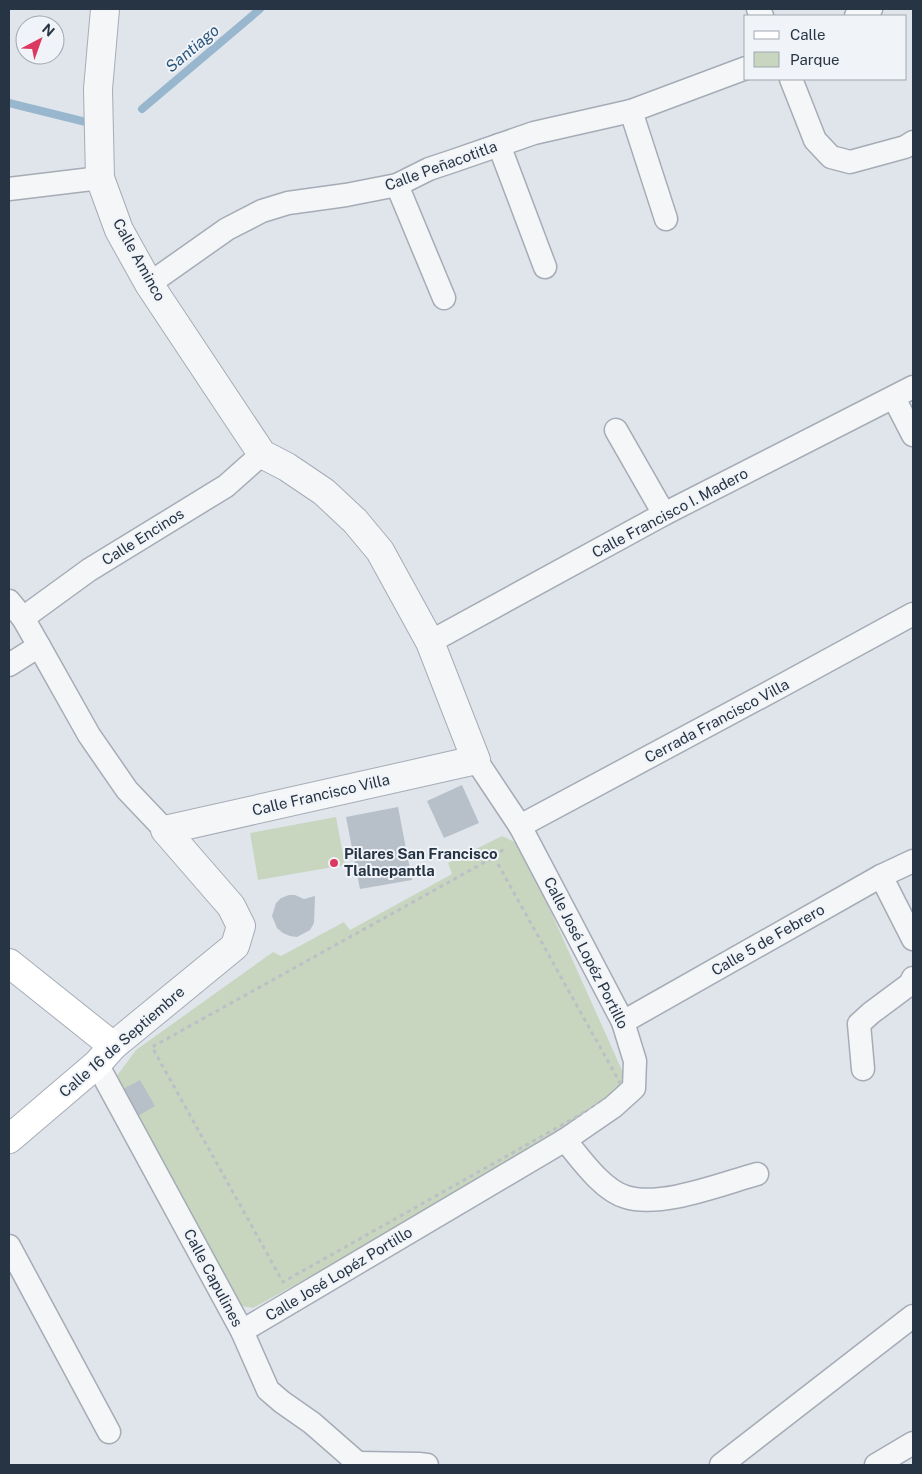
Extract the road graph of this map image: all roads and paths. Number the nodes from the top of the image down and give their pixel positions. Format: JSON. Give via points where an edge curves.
{"nodes":[{"id":1,"x":105,"y":9,"type":"edge"},
{"id":2,"x":871,"y":9,"type":"edge"},
{"id":3,"x":858,"y":15,"type":"edge"},
{"id":4,"x":744,"y":69,"type":"edge"},
{"id":5,"x":791,"y":80,"type":"edge"},
{"id":6,"x":632,"y":111,"type":"junction"},
{"id":7,"x":499,"y":145,"type":"junction"},
{"id":8,"x":910,"y":152,"type":"edge"},
{"id":9,"x":100,"y":178,"type":"junction"},
{"id":10,"x":397,"y":185,"type":"junction"},
{"id":11,"x":9,"y":189,"type":"edge"},
{"id":12,"x":666,"y":219,"type":"dead end"},
{"id":13,"x":545,"y":267,"type":"dead end"},
{"id":14,"x":149,"y":284,"type":"junction"},
{"id":15,"x":444,"y":298,"type":"dead end"},
{"id":16,"x":904,"y":392,"type":"edge"},
{"id":17,"x":616,"y":430,"type":"dead end"},
{"id":18,"x":913,"y":435,"type":"edge"},
{"id":19,"x":262,"y":454,"type":"junction"},
{"id":20,"x":664,"y":514,"type":"junction"},
{"id":21,"x":9,"y":601,"type":"edge"},
{"id":22,"x":913,"y":614,"type":"edge"},
{"id":23,"x":23,"y":618,"type":"junction"},
{"id":24,"x":430,"y":642,"type":"junction"},
{"id":25,"x":39,"y":646,"type":"junction"},
{"id":26,"x":9,"y":666,"type":"edge"},
{"id":27,"x":476,"y":760,"type":"junction"},
{"id":28,"x":520,"y":826,"type":"junction"},
{"id":29,"x":165,"y":830,"type":"junction"},
{"id":30,"x":913,"y":860,"type":"edge"},
{"id":31,"x":881,"y":876,"type":"junction"},
{"id":32,"x":913,"y":939,"type":"edge"},
{"id":33,"x":9,"y":963,"type":"edge"},
{"id":34,"x":913,"y":978,"type":"edge"},
{"id":35,"x":623,"y":1022,"type":"junction"},
{"id":36,"x":105,"y":1055,"type":"junction"},
{"id":37,"x":863,"y":1070,"type":"dead end"},
{"id":38,"x":9,"y":1139,"type":"edge"},
{"id":39,"x":565,"y":1140,"type":"junction"},
{"id":40,"x":757,"y":1174,"type":"dead end"},
{"id":41,"x":9,"y":1246,"type":"edge"},
{"id":42,"x":283,"y":1282,"type":"joint"},
{"id":43,"x":913,"y":1316,"type":"edge"},
{"id":44,"x":242,"y":1331,"type":"junction"},
{"id":45,"x":109,"y":1432,"type":"dead end"},
{"id":46,"x":913,"y":1443,"type":"edge"},
{"id":47,"x":359,"y":1464,"type":"edge"},
{"id":48,"x":427,"y":1465,"type":"edge"},
{"id":49,"x":721,"y":1465,"type":"edge"},
{"id":50,"x":876,"y":1465,"type":"edge"}],
"edges":[{"from":1,"to":9,"type":"street","name":"Calle Aminco","via":[[98,89]]},
{"from":2,"to":3,"type":"street"},
{"from":4,"to":6,"type":"street","name":"Calle Peñacotitla"},
{"from":5,"to":8,"type":"street","via":[[815,140],[831,157],[850,162]]},
{"from":6,"to":7,"type":"street","name":"Calle Peñacotitla"},
{"from":6,"to":12,"type":"street"},
{"from":7,"to":10,"type":"street","name":"Calle Peñacotitla"},
{"from":7,"to":13,"type":"street"},
{"from":9,"to":11,"type":"street"},
{"from":9,"to":14,"type":"street","name":"Calle Aminco","via":[[119,230]]},
{"from":10,"to":14,"type":"street","name":"Calle Peñacotitla","via":[[262,210],[227,229]]},
{"from":10,"to":15,"type":"street"},
{"from":14,"to":19,"type":"street","name":"Calle Aminco"},
{"from":16,"to":18,"type":"street"},
{"from":16,"to":20,"type":"street","name":"Calle Francisco I. Madero"},
{"from":17,"to":20,"type":"street"},
{"from":19,"to":23,"type":"street","name":"Calle Encinos","via":[[226,486],[89,570]]},
{"from":19,"to":24,"type":"street","name":"Calle José Lopéz Portillo","via":[[324,492],[355,521],[380,551]]},
{"from":20,"to":24,"type":"street","name":"Calle Francisco I. Madero"},
{"from":21,"to":23,"type":"street"},
{"from":22,"to":28,"type":"street","name":"Cerrada Francisco Villa"},
{"from":23,"to":25,"type":"street"},
{"from":24,"to":27,"type":"street","name":"Calle José Lopéz Portillo"},
{"from":25,"to":26,"type":"street"},
{"from":25,"to":29,"type":"street","via":[[89,735],[127,790]]},
{"from":27,"to":28,"type":"street","name":"Calle José Lopéz Portillo"},
{"from":27,"to":29,"type":"street","name":"Calle Francisco Villa"},
{"from":28,"to":35,"type":"street","name":"Calle José Lopéz Portillo"},
{"from":29,"to":36,"type":"street","name":"Calle 16 de Septiembre","via":[[231,906],[241,926],[236,946]]},
{"from":30,"to":31,"type":"street","name":"Calle 5 de Febrero"},
{"from":31,"to":32,"type":"street"},
{"from":31,"to":35,"type":"street","name":"Calle 5 de Febrero"},
{"from":33,"to":36,"type":"main road"},
{"from":34,"to":37,"type":"street","via":[[910,984],[859,1024]]},
{"from":35,"to":39,"type":"street","name":"Calle José Lopéz Portillo","via":[[635,1061],[634,1088],[613,1107]]},
{"from":36,"to":38,"type":"main road","name":"Calle 16 de Septiembre"},
{"from":36,"to":44,"type":"street","name":"Calle Capulines"},
{"from":39,"to":40,"type":"street","via":[[589,1170],[625,1197],[669,1199]]},
{"from":39,"to":44,"type":"street","name":"Calle José Lopéz Portillo"},
{"from":41,"to":45,"type":"street"},
{"from":42,"to":42,"type":"path","via":[[624,1090],[494,857],[152,1047]]},
{"from":43,"to":49,"type":"street"},
{"from":44,"to":47,"type":"street","name":"Calle Capulines","via":[[268,1390]]},
{"from":46,"to":50,"type":"street"},
{"from":47,"to":48,"type":"street"}]}
